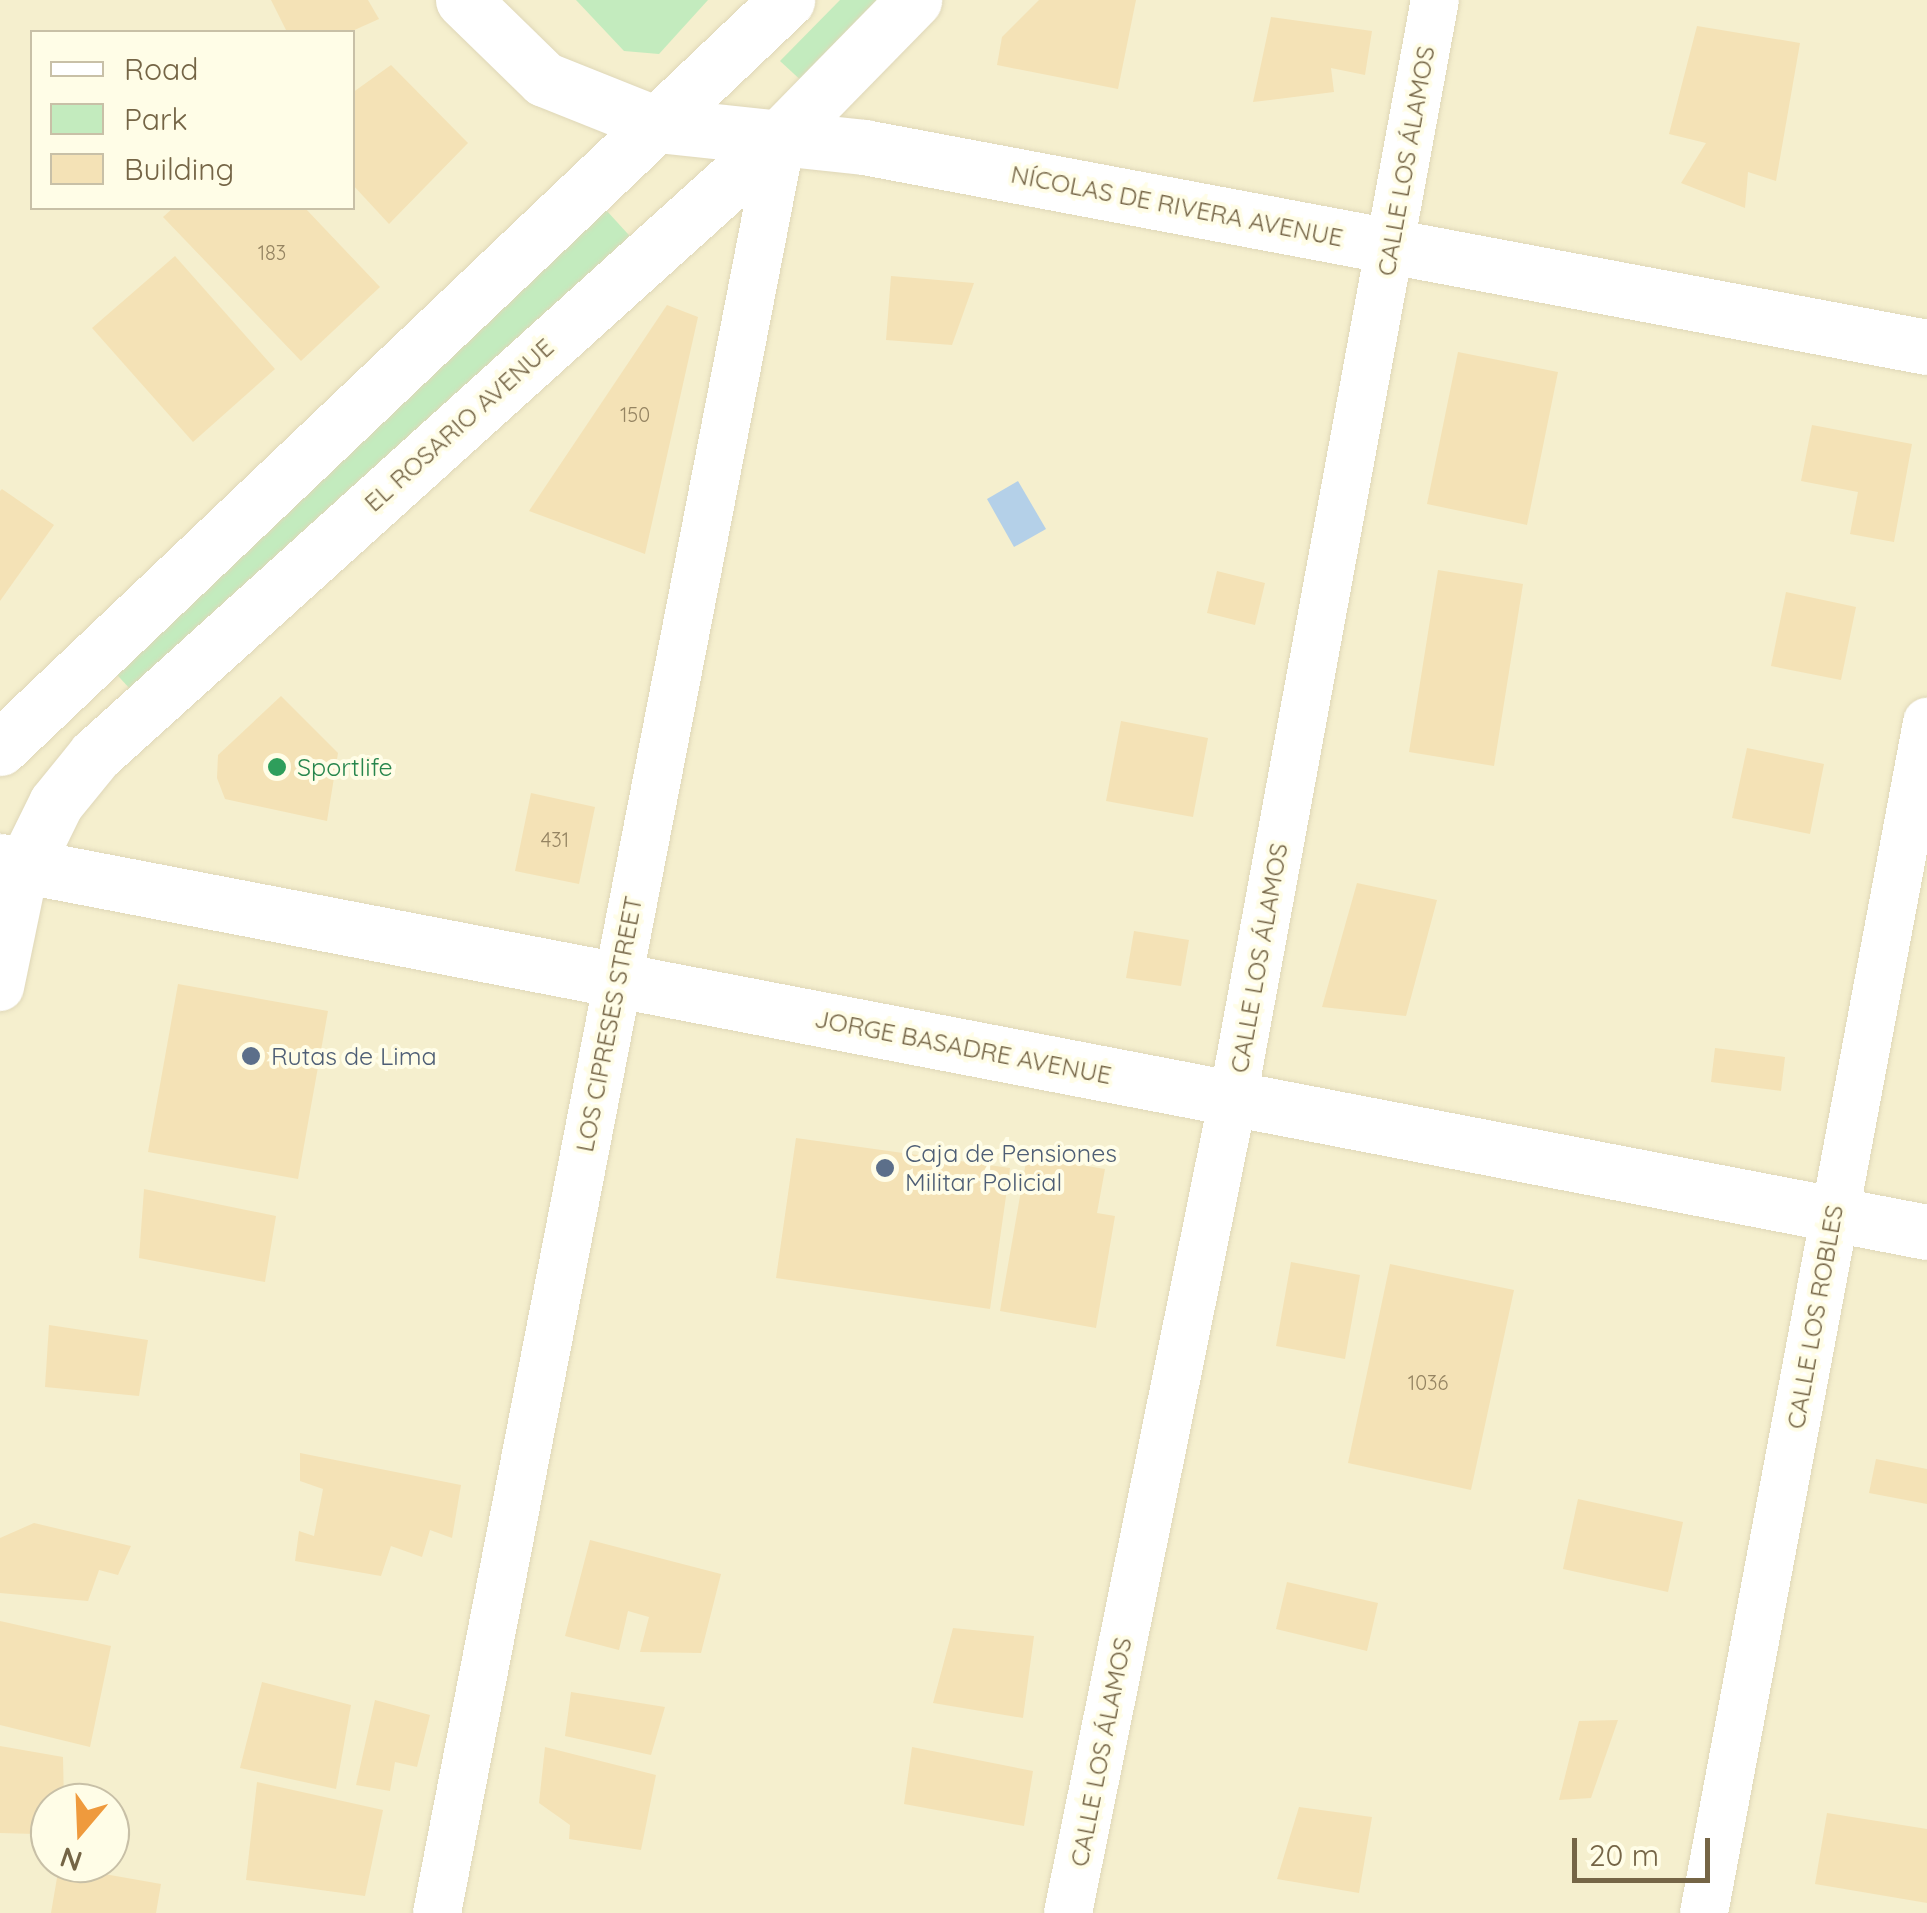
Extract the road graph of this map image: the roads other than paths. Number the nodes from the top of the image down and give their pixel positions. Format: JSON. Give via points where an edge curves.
{"nodes":[{"id":1,"x":462,"y":0,"type":"edge"},
{"id":2,"x":786,"y":0,"type":"edge"},
{"id":3,"x":914,"y":0,"type":"edge"},
{"id":4,"x":1435,"y":0,"type":"edge"},
{"id":5,"x":659,"y":125,"type":"junction"},
{"id":6,"x":782,"y":135,"type":"junction"},
{"id":7,"x":1391,"y":246,"type":"junction"},
{"id":8,"x":1927,"y":348,"type":"edge"},
{"id":9,"x":1927,"y":722,"type":"edge"},
{"id":10,"x":0,"y":748,"type":"edge"},
{"id":11,"x":0,"y":814,"type":"edge"},
{"id":12,"x":13,"y":864,"type":"edge"},
{"id":13,"x":618,"y":980,"type":"junction"},
{"id":14,"x":0,"y":987,"type":"edge"},
{"id":15,"x":1233,"y":1098,"type":"junction"},
{"id":16,"x":1834,"y":1214,"type":"junction"},
{"id":17,"x":1927,"y":1232,"type":"edge"},
{"id":18,"x":437,"y":1913,"type":"edge"},
{"id":19,"x":1068,"y":1913,"type":"edge"},
{"id":20,"x":1704,"y":1913,"type":"edge"}],
"edges":[{"from":1,"to":5,"type":"street","name":"NÍCOLAS DE RIVERA AVENUE","via":[[544,79]]},
{"from":2,"to":5,"type":"street"},
{"from":3,"to":6,"type":"street","name":"EL ROSARIO AVENUE"},
{"from":4,"to":7,"type":"street","name":"CALLE LOS ÁLAMOS"},
{"from":5,"to":6,"type":"street","name":"NÍCOLAS DE RIVERA AVENUE"},
{"from":5,"to":10,"type":"street"},
{"from":6,"to":7,"type":"street","name":"NÍCOLAS DE RIVERA AVENUE"},
{"from":6,"to":12,"type":"street","name":"EL ROSARIO AVENUE","via":[[95,755]]},
{"from":6,"to":13,"type":"street","name":"LOS CIPRESES STREET"},
{"from":7,"to":8,"type":"street","name":"NÍCOLAS DE RIVERA AVENUE"},
{"from":7,"to":15,"type":"street","name":"CALLE LOS ÁLAMOS"},
{"from":9,"to":16,"type":"street","name":"CALLE LOS ROBLES"},
{"from":11,"to":12,"type":"street"},
{"from":12,"to":13,"type":"street","name":"JORGE BASADRE AVENUE"},
{"from":12,"to":14,"type":"street"},
{"from":13,"to":15,"type":"street","name":"JORGE BASADRE AVENUE"},
{"from":13,"to":18,"type":"street","name":"LOS CIPRESES STREET"},
{"from":15,"to":16,"type":"street","name":"JORGE BASADRE AVENUE"},
{"from":15,"to":19,"type":"street","name":"CALLE LOS ÁLAMOS"},
{"from":16,"to":17,"type":"street","name":"JORGE BASADRE AVENUE"},
{"from":16,"to":20,"type":"street","name":"CALLE LOS ROBLES"}]}
